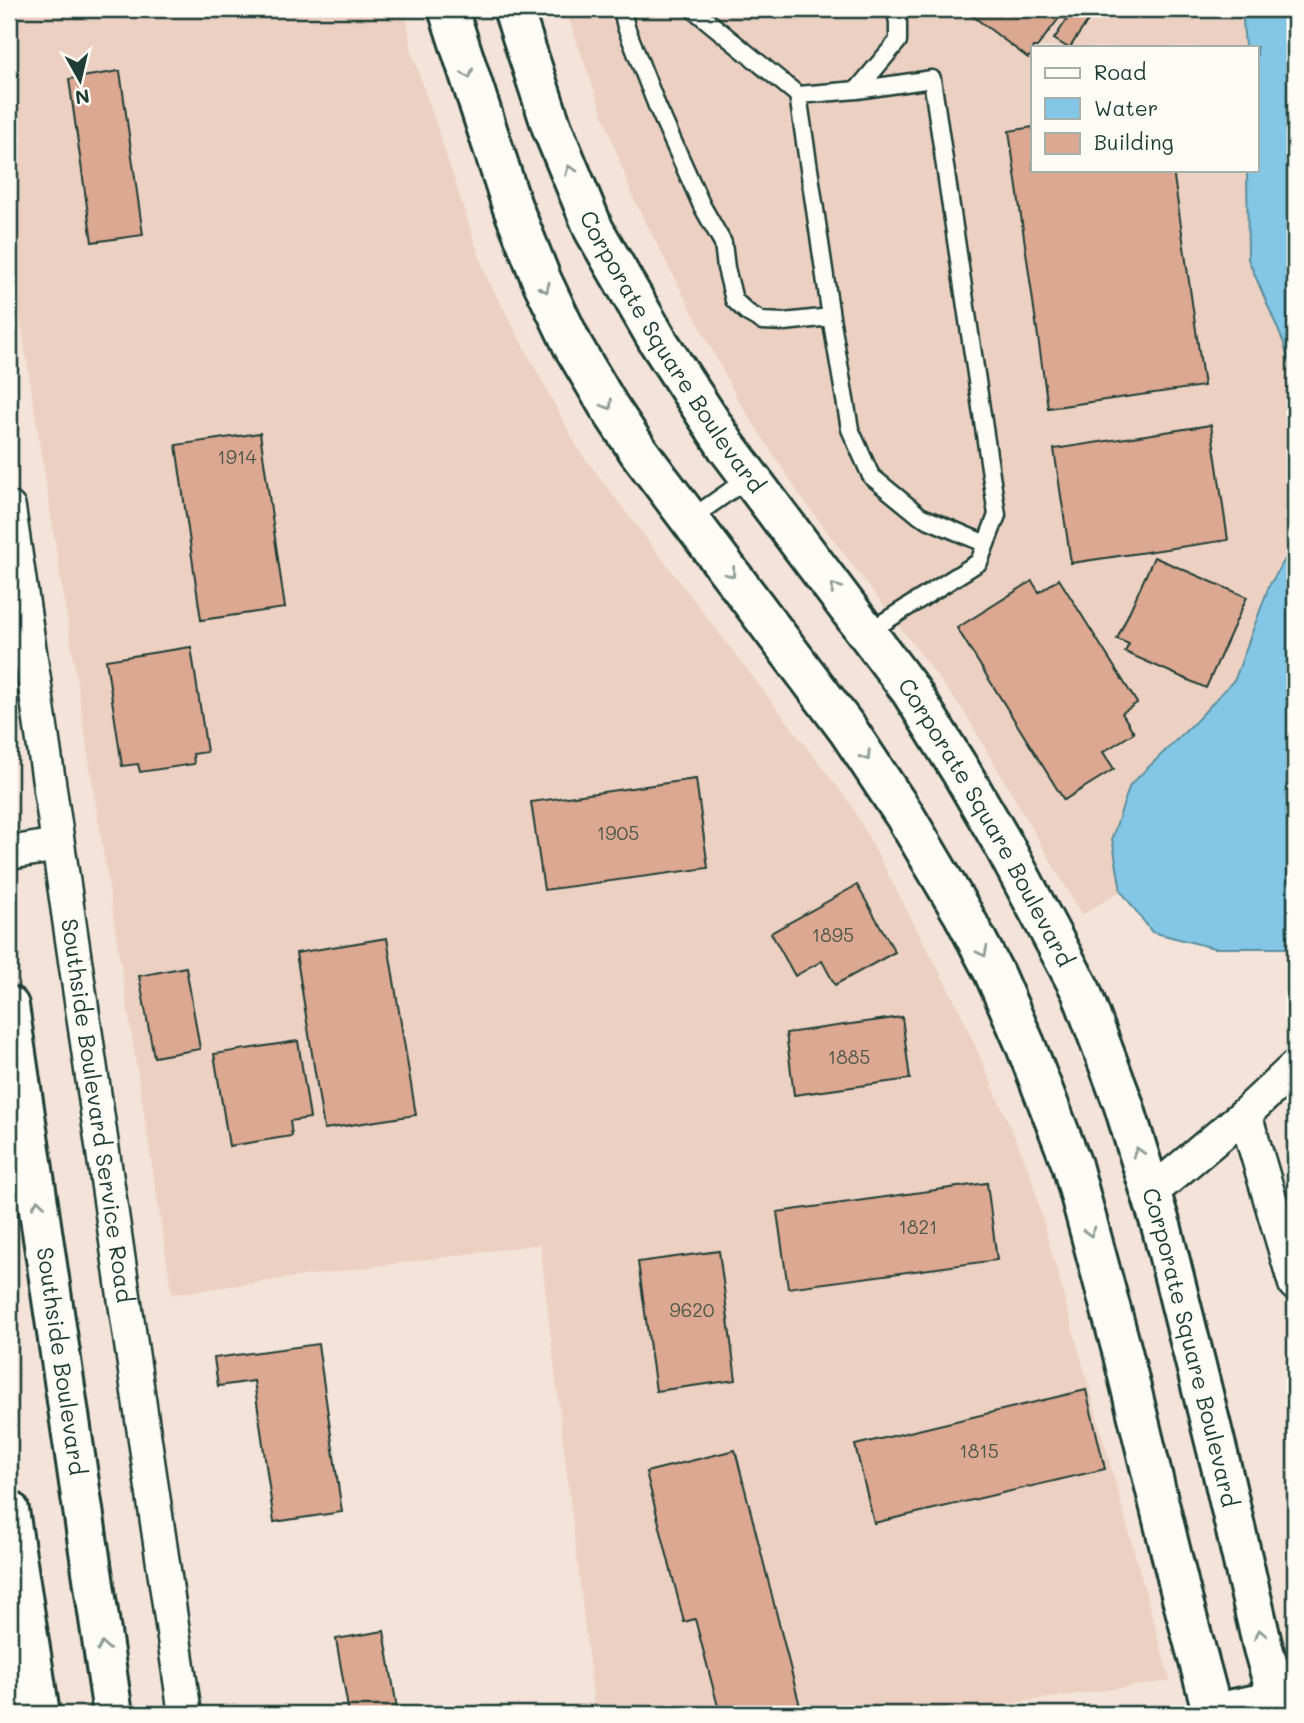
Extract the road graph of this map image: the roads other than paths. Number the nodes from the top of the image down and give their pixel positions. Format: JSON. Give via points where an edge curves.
{"nodes":[{"id":1,"x":448,"y":9,"type":"edge"},
{"id":2,"x":513,"y":9,"type":"edge"},
{"id":3,"x":622,"y":9,"type":"edge"},
{"id":4,"x":693,"y":9,"type":"edge"},
{"id":5,"x":895,"y":9,"type":"edge"},
{"id":6,"x":857,"y":90,"type":"junction"},
{"id":7,"x":798,"y":95,"type":"junction"},
{"id":8,"x":831,"y":317,"type":"junction"},
{"id":9,"x":750,"y":477,"type":"junction"},
{"id":10,"x":9,"y":508,"type":"edge"},
{"id":11,"x":690,"y":519,"type":"junction"},
{"id":12,"x":986,"y":544,"type":"junction"},
{"id":13,"x":868,"y":632,"type":"junction"},
{"id":14,"x":58,"y":845,"type":"junction"},
{"id":15,"x":9,"y":853,"type":"edge"},
{"id":16,"x":9,"y":1006,"type":"edge"},
{"id":17,"x":1295,"y":1067,"type":"edge"},
{"id":18,"x":1245,"y":1114,"type":"junction"},
{"id":19,"x":1151,"y":1193,"type":"junction"},
{"id":20,"x":1295,"y":1284,"type":"edge"},
{"id":21,"x":9,"y":1510,"type":"edge"},
{"id":22,"x":1285,"y":1703,"type":"edge"},
{"id":23,"x":40,"y":1714,"type":"edge"},
{"id":24,"x":113,"y":1714,"type":"edge"},
{"id":25,"x":185,"y":1714,"type":"edge"},
{"id":26,"x":1211,"y":1714,"type":"edge"}],
"edges":[{"from":1,"to":11,"type":"main road","one_way":true,"via":[[541,281],[609,407]]},
{"from":9,"to":2,"type":"main road","name":"Corporate Square Boulevard","one_way":true,"via":[[658,341],[594,230],[552,128]]},
{"from":3,"to":8,"type":"lane","via":[[657,106],[723,243],[734,300],[762,321]]},
{"from":4,"to":7,"type":"lane"},
{"from":5,"to":6,"type":"lane","via":[[898,41]]},
{"from":6,"to":7,"type":"lane"},
{"from":6,"to":12,"type":"lane","via":[[932,79],[997,515]]},
{"from":7,"to":8,"type":"lane"},
{"from":8,"to":12,"type":"lane","via":[[850,429],[871,476],[920,516]]},
{"from":9,"to":11,"type":"lane"},
{"from":13,"to":9,"type":"main road","name":"Corporate Square Boulevard","one_way":true},
{"from":10,"to":14,"type":"street","name":"Southside Boulevard Service Road"},
{"from":11,"to":26,"type":"main road","one_way":true,"via":[[848,730],[905,816],[963,914],[1026,1044],[1072,1165]]},
{"from":12,"to":13,"type":"lane","via":[[979,562]]},
{"from":19,"to":13,"type":"main road","name":"Corporate Square Boulevard","one_way":true,"via":[[1081,992],[960,770]]},
{"from":14,"to":15,"type":"street"},
{"from":14,"to":25,"type":"street","name":"Southside Boulevard Service Road"},
{"from":24,"to":16,"type":"main road","name":"Southside Boulevard","one_way":true},
{"from":17,"to":18,"type":"street"},
{"from":18,"to":19,"type":"street"},
{"from":18,"to":20,"type":"street"},
{"from":22,"to":19,"type":"main road","name":"Corporate Square Boulevard","one_way":true,"via":[[1263,1648]]},
{"from":21,"to":23,"type":"main road"},
{"from":22,"to":26,"type":"main road"}]}
